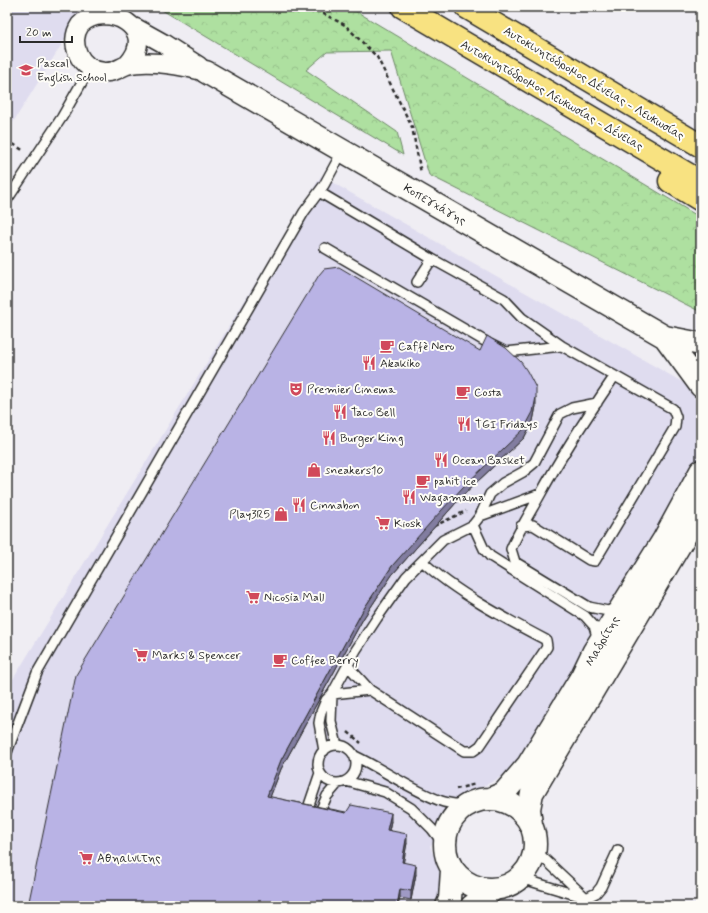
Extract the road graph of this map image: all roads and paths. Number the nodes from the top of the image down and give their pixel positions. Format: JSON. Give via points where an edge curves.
{"nodes":[{"id":1,"x":310,"y":7,"type":"edge"},
{"id":2,"x":403,"y":7,"type":"edge"},
{"id":3,"x":466,"y":7,"type":"edge"},
{"id":4,"x":94,"y":10,"type":"edge"},
{"id":5,"x":136,"y":28,"type":"junction"},
{"id":6,"x":127,"y":65,"type":"junction"},
{"id":7,"x":90,"y":68,"type":"junction"},
{"id":8,"x":206,"y":72,"type":"junction"},
{"id":9,"x":566,"y":104,"type":"junction"},
{"id":10,"x":7,"y":140,"type":"edge"},
{"id":11,"x":701,"y":146,"type":"edge"},
{"id":12,"x":342,"y":152,"type":"junction"},
{"id":13,"x":34,"y":158,"type":"junction"},
{"id":14,"x":701,"y":182,"type":"edge"},
{"id":15,"x":319,"y":192,"type":"junction"},
{"id":16,"x":7,"y":200,"type":"edge"},
{"id":17,"x":428,"y":200,"type":"junction"},
{"id":18,"x":701,"y":200,"type":"edge"},
{"id":19,"x":325,"y":248,"type":"dead end"},
{"id":20,"x":432,"y":259,"type":"junction"},
{"id":21,"x":417,"y":282,"type":"dead end"},
{"id":22,"x":408,"y":296,"type":"junction"},
{"id":23,"x":402,"y":306,"type":"edge"},
{"id":24,"x":665,"y":337,"type":"junction"},
{"id":25,"x":701,"y":344,"type":"edge"},
{"id":26,"x":562,"y":346,"type":"junction"},
{"id":27,"x":614,"y":376,"type":"junction"},
{"id":28,"x":701,"y":386,"type":"edge"},
{"id":29,"x":597,"y":403,"type":"junction"},
{"id":30,"x":701,"y":471,"type":"edge"},
{"id":31,"x":540,"y":494,"type":"junction"},
{"id":32,"x":701,"y":509,"type":"edge"},
{"id":33,"x":468,"y":511,"type":"dead end"},
{"id":34,"x":480,"y":516,"type":"junction"},
{"id":35,"x":473,"y":525,"type":"junction"},
{"id":36,"x":521,"y":526,"type":"junction"},
{"id":37,"x":432,"y":527,"type":"edge"},
{"id":38,"x":422,"y":561,"type":"junction"},
{"id":39,"x":623,"y":605,"type":"junction"},
{"id":40,"x":594,"y":651,"type":"junction"},
{"id":41,"x":348,"y":666,"type":"junction"},
{"id":42,"x":370,"y":690,"type":"junction"},
{"id":43,"x":332,"y":694,"type":"junction"},
{"id":44,"x":337,"y":745,"type":"junction"},
{"id":45,"x":324,"y":751,"type":"junction"},
{"id":46,"x":7,"y":752,"type":"edge"},
{"id":47,"x":355,"y":756,"type":"junction"},
{"id":48,"x":320,"y":773,"type":"junction"},
{"id":49,"x":342,"y":782,"type":"junction"},
{"id":50,"x":490,"y":799,"type":"junction"},
{"id":51,"x":466,"y":806,"type":"junction"},
{"id":52,"x":306,"y":814,"type":"edge"},
{"id":53,"x":318,"y":816,"type":"edge"},
{"id":54,"x":531,"y":824,"type":"junction"},
{"id":55,"x":535,"y":850,"type":"junction"},
{"id":56,"x":618,"y":850,"type":"dead end"},
{"id":57,"x":449,"y":861,"type":"junction"},
{"id":58,"x":520,"y":878,"type":"junction"},
{"id":59,"x":493,"y":890,"type":"junction"},
{"id":60,"x":586,"y":898,"type":"junction"},
{"id":61,"x":447,"y":906,"type":"edge"},
{"id":62,"x":472,"y":906,"type":"edge"}],
"edges":[{"from":1,"to":17,"type":"path","via":[[345,24],[377,57],[412,127]]},
{"from":2,"to":9,"type":"highway","name":"Αυτοκινητόδρομος Λευκωσίας - Δένειας"},
{"from":3,"to":11,"type":"highway","name":"Αυτοκινητόδρομος Δένειας - Λευκωσίας"},
{"from":4,"to":5,"type":"street","via":[[115,10],[127,17]]},
{"from":4,"to":7,"type":"street","via":[[82,21],[75,34],[76,50]]},
{"from":5,"to":6,"type":"street","via":[[138,48],[134,58]]},
{"from":5,"to":8,"type":"street","name":"Κοπεγχάγης"},
{"from":6,"to":7,"type":"street","via":[[113,72]]},
{"from":6,"to":8,"type":"street","name":"Κοπεγχάγης","via":[[173,64]]},
{"from":7,"to":13,"type":"lane","via":[[62,117]]},
{"from":8,"to":12,"type":"street","name":"Κοπεγχάγης"},
{"from":9,"to":14,"type":"highway","name":"Αυτοκινητόδρομος Λευκωσίας - Δένειας"},
{"from":9,"to":18,"type":"highway","via":[[610,144]]},
{"from":10,"to":13,"type":"path"},
{"from":12,"to":15,"type":"lane"},
{"from":12,"to":17,"type":"street","name":"Κοπεγχάγης"},
{"from":13,"to":16,"type":"lane"},
{"from":15,"to":20,"type":"lane"},
{"from":15,"to":46,"type":"lane","via":[[296,226],[37,673]]},
{"from":17,"to":24,"type":"street","name":"Κοπεγχάγης"},
{"from":19,"to":22,"type":"lane"},
{"from":20,"to":21,"type":"lane"},
{"from":20,"to":26,"type":"lane","via":[[504,299],[522,318]]},
{"from":22,"to":23,"type":"lane"},
{"from":22,"to":26,"type":"lane","via":[[506,352]]},
{"from":24,"to":25,"type":"street","name":"Κοπεγχάγης"},
{"from":24,"to":28,"type":"street","name":"Κοπεγχάγης"},
{"from":26,"to":27,"type":"lane"},
{"from":27,"to":29,"type":"lane"},
{"from":27,"to":36,"type":"lane","via":[[673,409],[676,417],[675,427],[595,561],[589,560],[533,525]]},
{"from":29,"to":31,"type":"lane","via":[[580,426]]},
{"from":29,"to":34,"type":"lane","via":[[572,408],[560,414],[534,463],[490,494]]},
{"from":30,"to":39,"type":"street","name":"Μαδρίτης","via":[[664,539]]},
{"from":31,"to":34,"type":"lane"},
{"from":31,"to":36,"type":"lane"},
{"from":32,"to":54,"type":"street","name":"Μαδρίτης","via":[[532,794]]},
{"from":33,"to":37,"type":"path"},
{"from":34,"to":35,"type":"lane"},
{"from":35,"to":38,"type":"lane","via":[[443,540]]},
{"from":35,"to":40,"type":"lane","via":[[484,550],[490,556],[585,616],[594,626],[598,640]]},
{"from":36,"to":39,"type":"lane","via":[[511,549],[516,562],[589,607],[608,611]]},
{"from":38,"to":41,"type":"lane","via":[[406,577],[377,618]]},
{"from":38,"to":42,"type":"lane","via":[[437,576],[511,622],[546,640],[547,647],[480,746],[473,751],[464,751]]},
{"from":39,"to":40,"type":"street","name":"Μαδρίτης"},
{"from":40,"to":50,"type":"street","name":"Μαδρίτης","via":[[582,676],[528,765],[504,792]]},
{"from":41,"to":42,"type":"lane"},
{"from":41,"to":43,"type":"lane"},
{"from":42,"to":43,"type":"lane"},
{"from":43,"to":44,"type":"lane","via":[[331,721]]},
{"from":43,"to":45,"type":"lane","via":[[326,700],[319,723]]},
{"from":44,"to":45,"type":"lane"},
{"from":44,"to":47,"type":"lane","via":[[346,747]]},
{"from":45,"to":48,"type":"lane","via":[[319,759]]},
{"from":47,"to":49,"type":"lane","via":[[355,772]]},
{"from":47,"to":51,"type":"lane","via":[[423,794]]},
{"from":48,"to":49,"type":"lane","via":[[328,781]]},
{"from":48,"to":52,"type":"lane"},
{"from":49,"to":53,"type":"lane","via":[[327,796]]},
{"from":49,"to":57,"type":"lane","via":[[385,792],[411,808],[442,842]]},
{"from":50,"to":51,"type":"street"},
{"from":50,"to":54,"type":"street","via":[[514,806]]},
{"from":51,"to":57,"type":"street","via":[[449,826],[445,839]]},
{"from":54,"to":55,"type":"street","via":[[535,836]]},
{"from":55,"to":58,"type":"street","via":[[530,865]]},
{"from":55,"to":60,"type":"lane"},
{"from":56,"to":60,"type":"lane","via":[[601,887]]},
{"from":57,"to":59,"type":"street","via":[[463,881],[485,890]]},
{"from":57,"to":61,"type":"street","via":[[450,899]]},
{"from":58,"to":59,"type":"street","via":[[508,886]]},
{"from":58,"to":60,"type":"lane"},
{"from":59,"to":62,"type":"street"}]}
